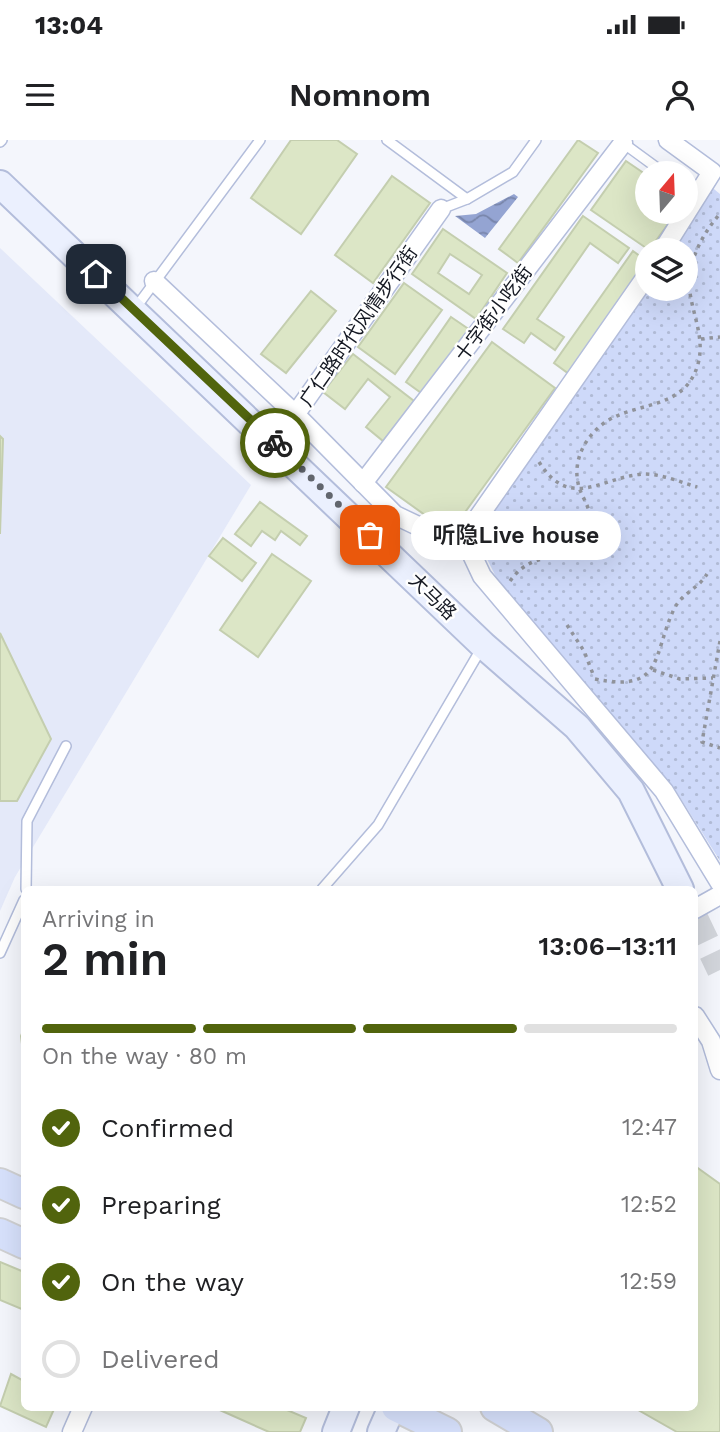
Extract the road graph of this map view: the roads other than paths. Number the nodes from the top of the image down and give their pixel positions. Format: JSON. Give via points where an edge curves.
{"nodes":[{"id":1,"x":260,"y":140,"type":"edge"},
{"id":2,"x":387,"y":140,"type":"edge"},
{"id":3,"x":536,"y":140,"type":"edge"},
{"id":4,"x":668,"y":140,"type":"edge"},
{"id":5,"x":621,"y":142,"type":"edge"},
{"id":6,"x":647,"y":161,"type":"edge"},
{"id":7,"x":697,"y":161,"type":"edge"},
{"id":8,"x":698,"y":162,"type":"edge"},
{"id":9,"x":0,"y":184,"type":"edge"},
{"id":10,"x":698,"y":186,"type":"edge"},
{"id":11,"x":467,"y":199,"type":"junction"},
{"id":12,"x":441,"y":209,"type":"joint"},
{"id":13,"x":154,"y":281,"type":"junction"},
{"id":14,"x":635,"y":293,"type":"edge"},
{"id":15,"x":134,"y":310,"type":"junction"},
{"id":16,"x":295,"y":414,"type":"junction"},
{"id":17,"x":275,"y":443,"type":"junction"},
{"id":18,"x":363,"y":484,"type":"junction"},
{"id":19,"x":466,"y":542,"type":"junction"},
{"id":20,"x":483,"y":645,"type":"junction"},
{"id":21,"x":66,"y":746,"type":"dead end"},
{"id":22,"x":720,"y":883,"type":"edge"},
{"id":23,"x":26,"y":886,"type":"edge"},
{"id":24,"x":325,"y":886,"type":"edge"},
{"id":25,"x":678,"y":886,"type":"edge"},
{"id":26,"x":720,"y":895,"type":"edge"},
{"id":27,"x":21,"y":907,"type":"edge"},
{"id":28,"x":698,"y":907,"type":"edge"},
{"id":29,"x":0,"y":953,"type":"edge"},
{"id":30,"x":698,"y":1017,"type":"edge"},
{"id":31,"x":720,"y":1070,"type":"edge"},
{"id":32,"x":0,"y":1183,"type":"edge"},
{"id":33,"x":21,"y":1193,"type":"edge"},
{"id":34,"x":0,"y":1233,"type":"edge"},
{"id":35,"x":21,"y":1243,"type":"edge"},
{"id":36,"x":81,"y":1411,"type":"edge"},
{"id":37,"x":344,"y":1411,"type":"edge"},
{"id":38,"x":392,"y":1411,"type":"edge"},
{"id":39,"x":402,"y":1411,"type":"edge"},
{"id":40,"x":502,"y":1411,"type":"edge"},
{"id":41,"x":72,"y":1432,"type":"edge"},
{"id":42,"x":336,"y":1432,"type":"edge"},
{"id":43,"x":381,"y":1432,"type":"edge"},
{"id":44,"x":447,"y":1432,"type":"edge"},
{"id":45,"x":538,"y":1432,"type":"edge"}],
"edges":[{"from":1,"to":13,"type":"lane"},
{"from":2,"to":11,"type":"lane"},
{"from":3,"to":11,"type":"lane","via":[[513,172]]},
{"from":4,"to":7,"type":"street"},
{"from":5,"to":6,"type":"lane"},
{"from":5,"to":18,"type":"street","name":"十字街小吃街"},
{"from":8,"to":10,"type":"street","via":[[712,172]]},
{"from":9,"to":15,"type":"street","name":"大马路"},
{"from":11,"to":12,"type":"lane"},
{"from":12,"to":16,"type":"street","name":"广仁路时代风情步行街"},
{"from":13,"to":15,"type":"lane"},
{"from":13,"to":16,"type":"street"},
{"from":14,"to":19,"type":"street","via":[[477,519]]},
{"from":15,"to":17,"type":"street","name":"大马路"},
{"from":16,"to":17,"type":"street","name":"广仁路时代风情步行街"},
{"from":16,"to":18,"type":"street"},
{"from":17,"to":20,"type":"street","name":"大马路"},
{"from":18,"to":19,"type":"street","via":[[395,516]]},
{"from":19,"to":22,"type":"street","via":[[482,576],[664,790]]},
{"from":20,"to":24,"type":"lane","via":[[378,825]]},
{"from":20,"to":25,"type":"street","name":"大马路","via":[[577,727],[631,792]]},
{"from":21,"to":23,"type":"lane","via":[[27,821]]},
{"from":26,"to":28,"type":"street"},
{"from":27,"to":29,"type":"lane"},
{"from":30,"to":31,"type":"street"},
{"from":32,"to":33,"type":"main road"},
{"from":34,"to":35,"type":"main road"},
{"from":36,"to":41,"type":"street"},
{"from":37,"to":42,"type":"street"},
{"from":38,"to":43,"type":"street"},
{"from":39,"to":44,"type":"main road"},
{"from":40,"to":45,"type":"main road"}]}
